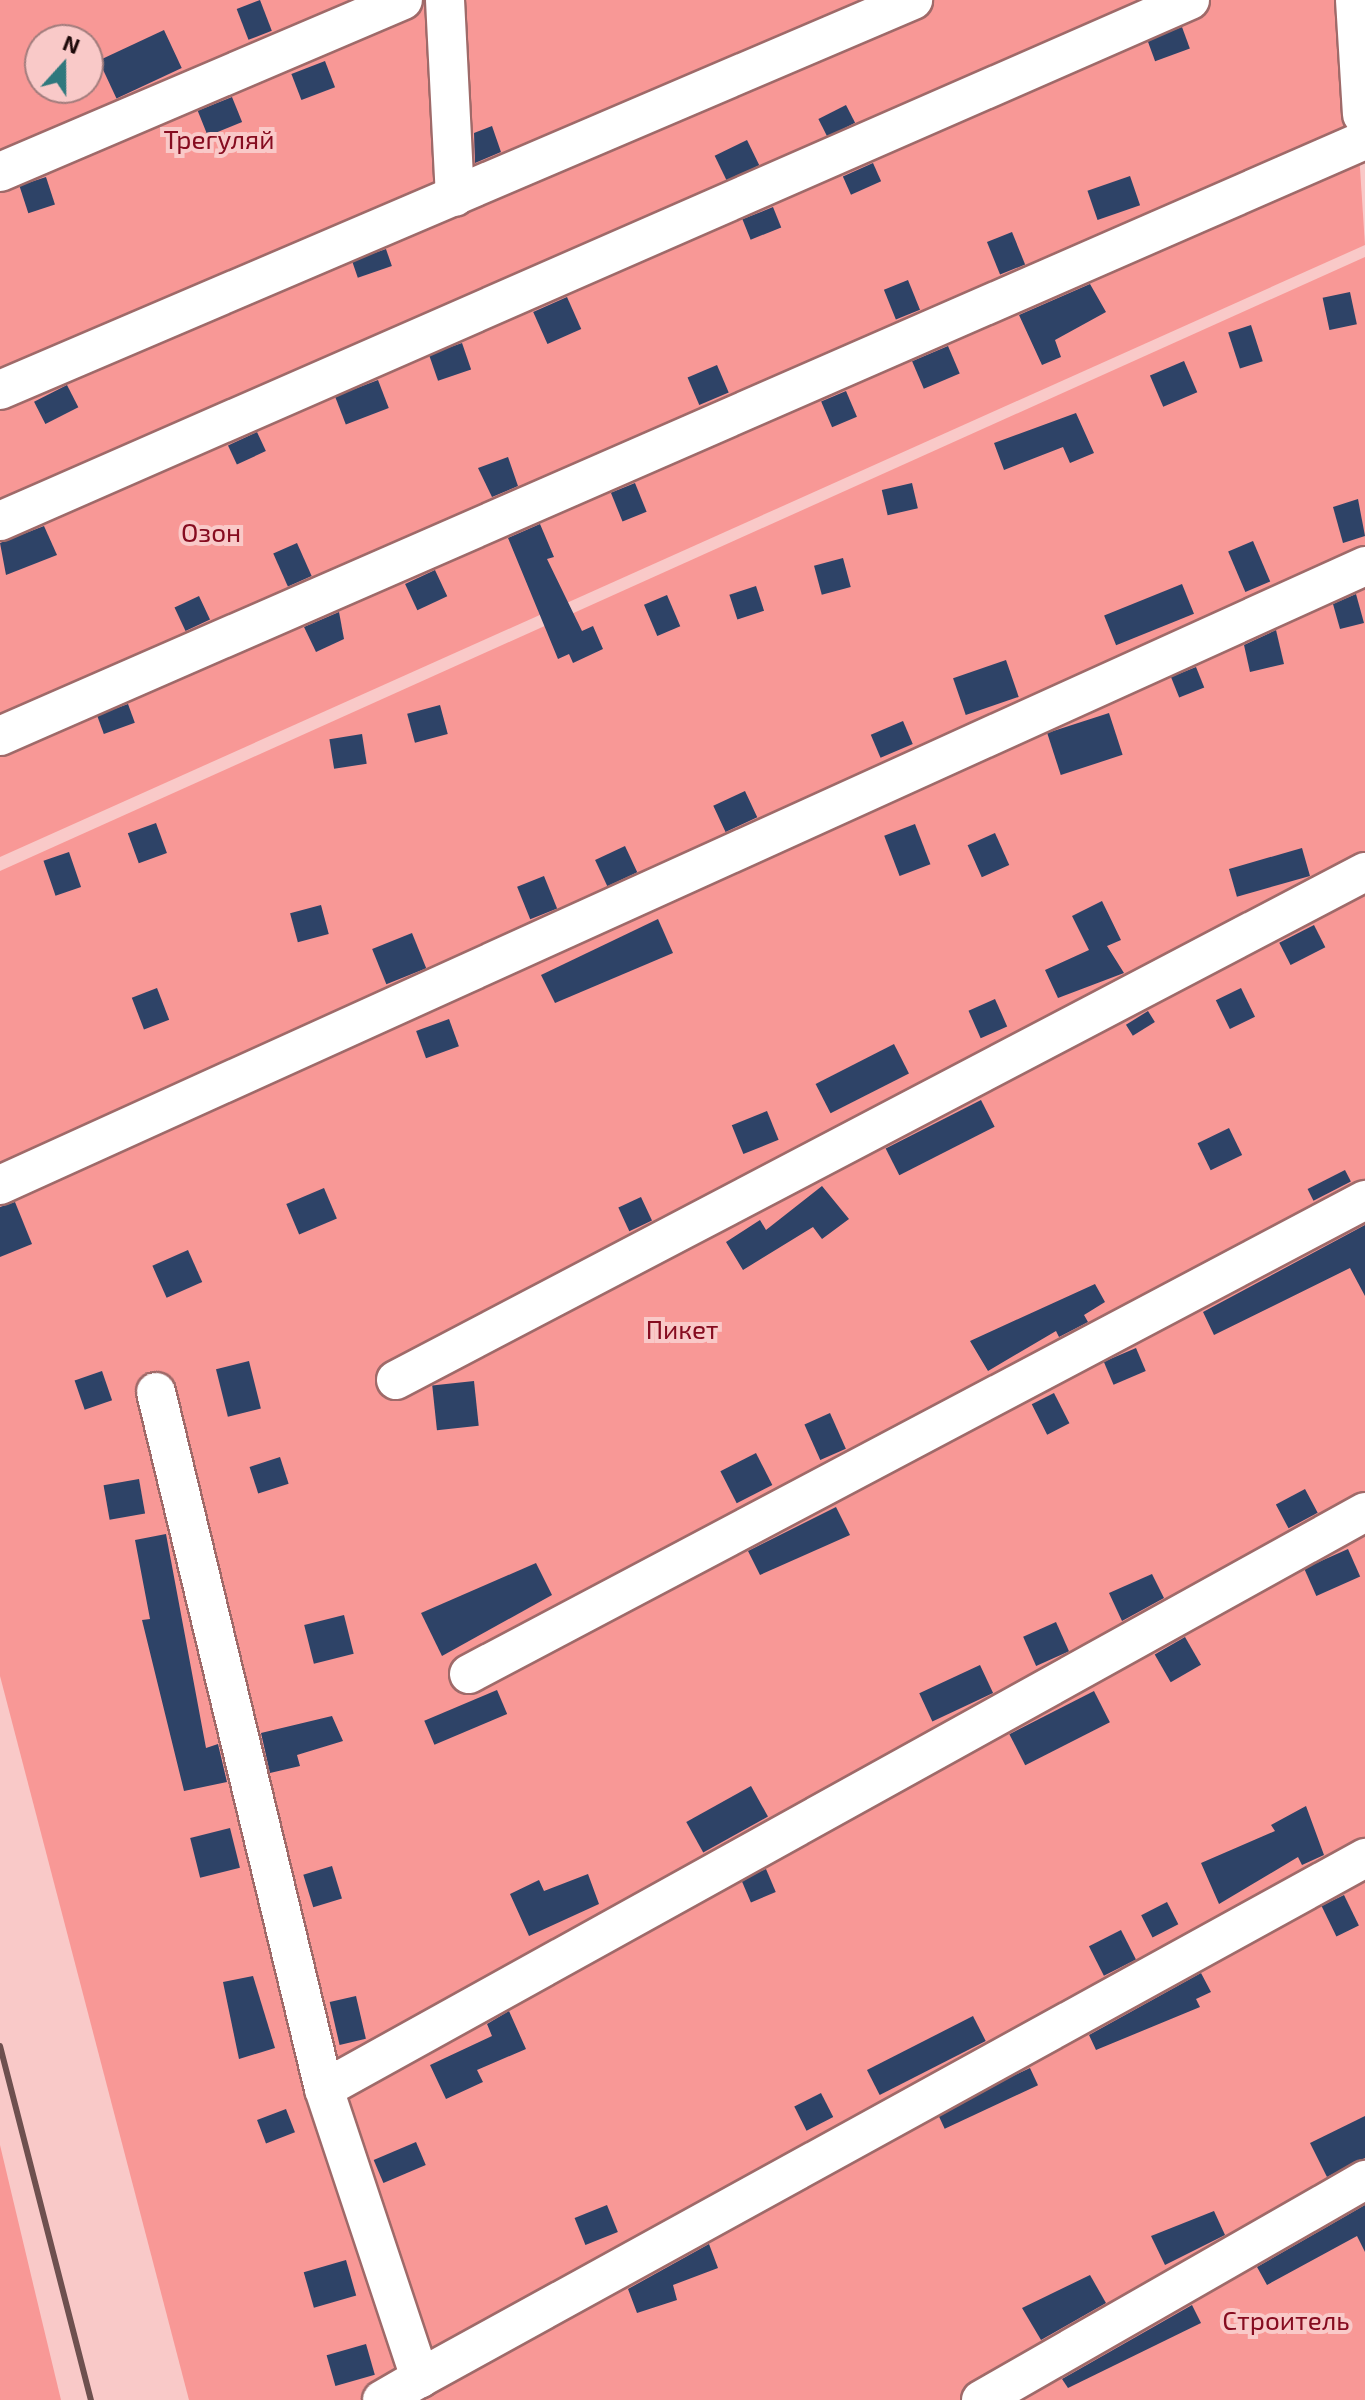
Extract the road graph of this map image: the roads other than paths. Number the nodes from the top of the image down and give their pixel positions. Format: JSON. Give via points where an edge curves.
{"nodes":[{"id":1,"x":403,"y":0,"type":"edge"},
{"id":2,"x":445,"y":0,"type":"edge"},
{"id":3,"x":913,"y":0,"type":"edge"},
{"id":4,"x":1190,"y":0,"type":"edge"},
{"id":5,"x":1358,"y":0,"type":"edge"},
{"id":6,"x":1365,"y":114,"type":"edge"},
{"id":7,"x":1365,"y":140,"type":"edge"},
{"id":8,"x":0,"y":172,"type":"edge"},
{"id":9,"x":455,"y":197,"type":"junction"},
{"id":10,"x":0,"y":390,"type":"edge"},
{"id":11,"x":0,"y":521,"type":"edge"},
{"id":12,"x":1365,"y":566,"type":"edge"},
{"id":13,"x":0,"y":736,"type":"edge"},
{"id":14,"x":1365,"y":872,"type":"edge"},
{"id":15,"x":0,"y":1185,"type":"edge"},
{"id":16,"x":1365,"y":1200,"type":"edge"},
{"id":17,"x":396,"y":1380,"type":"dead end"},
{"id":18,"x":156,"y":1392,"type":"dead end"},
{"id":19,"x":1365,"y":1512,"type":"edge"},
{"id":20,"x":469,"y":1674,"type":"dead end"},
{"id":21,"x":1365,"y":1858,"type":"edge"},
{"id":22,"x":324,"y":2089,"type":"junction"},
{"id":23,"x":1365,"y":2180,"type":"edge"},
{"id":24,"x":420,"y":2378,"type":"junction"},
{"id":25,"x":382,"y":2400,"type":"edge"},
{"id":26,"x":981,"y":2400,"type":"edge"}],
"edges":[{"from":1,"to":8,"type":"street"},
{"from":2,"to":9,"type":"street"},
{"from":3,"to":9,"type":"street"},
{"from":4,"to":11,"type":"street"},
{"from":5,"to":6,"type":"street"},
{"from":7,"to":13,"type":"street"},
{"from":9,"to":10,"type":"street"},
{"from":12,"to":15,"type":"street"},
{"from":14,"to":17,"type":"street"},
{"from":16,"to":20,"type":"street"},
{"from":18,"to":22,"type":"street"},
{"from":19,"to":22,"type":"street"},
{"from":21,"to":24,"type":"street"},
{"from":22,"to":24,"type":"street"},
{"from":23,"to":26,"type":"street"},
{"from":24,"to":25,"type":"street"}]}
